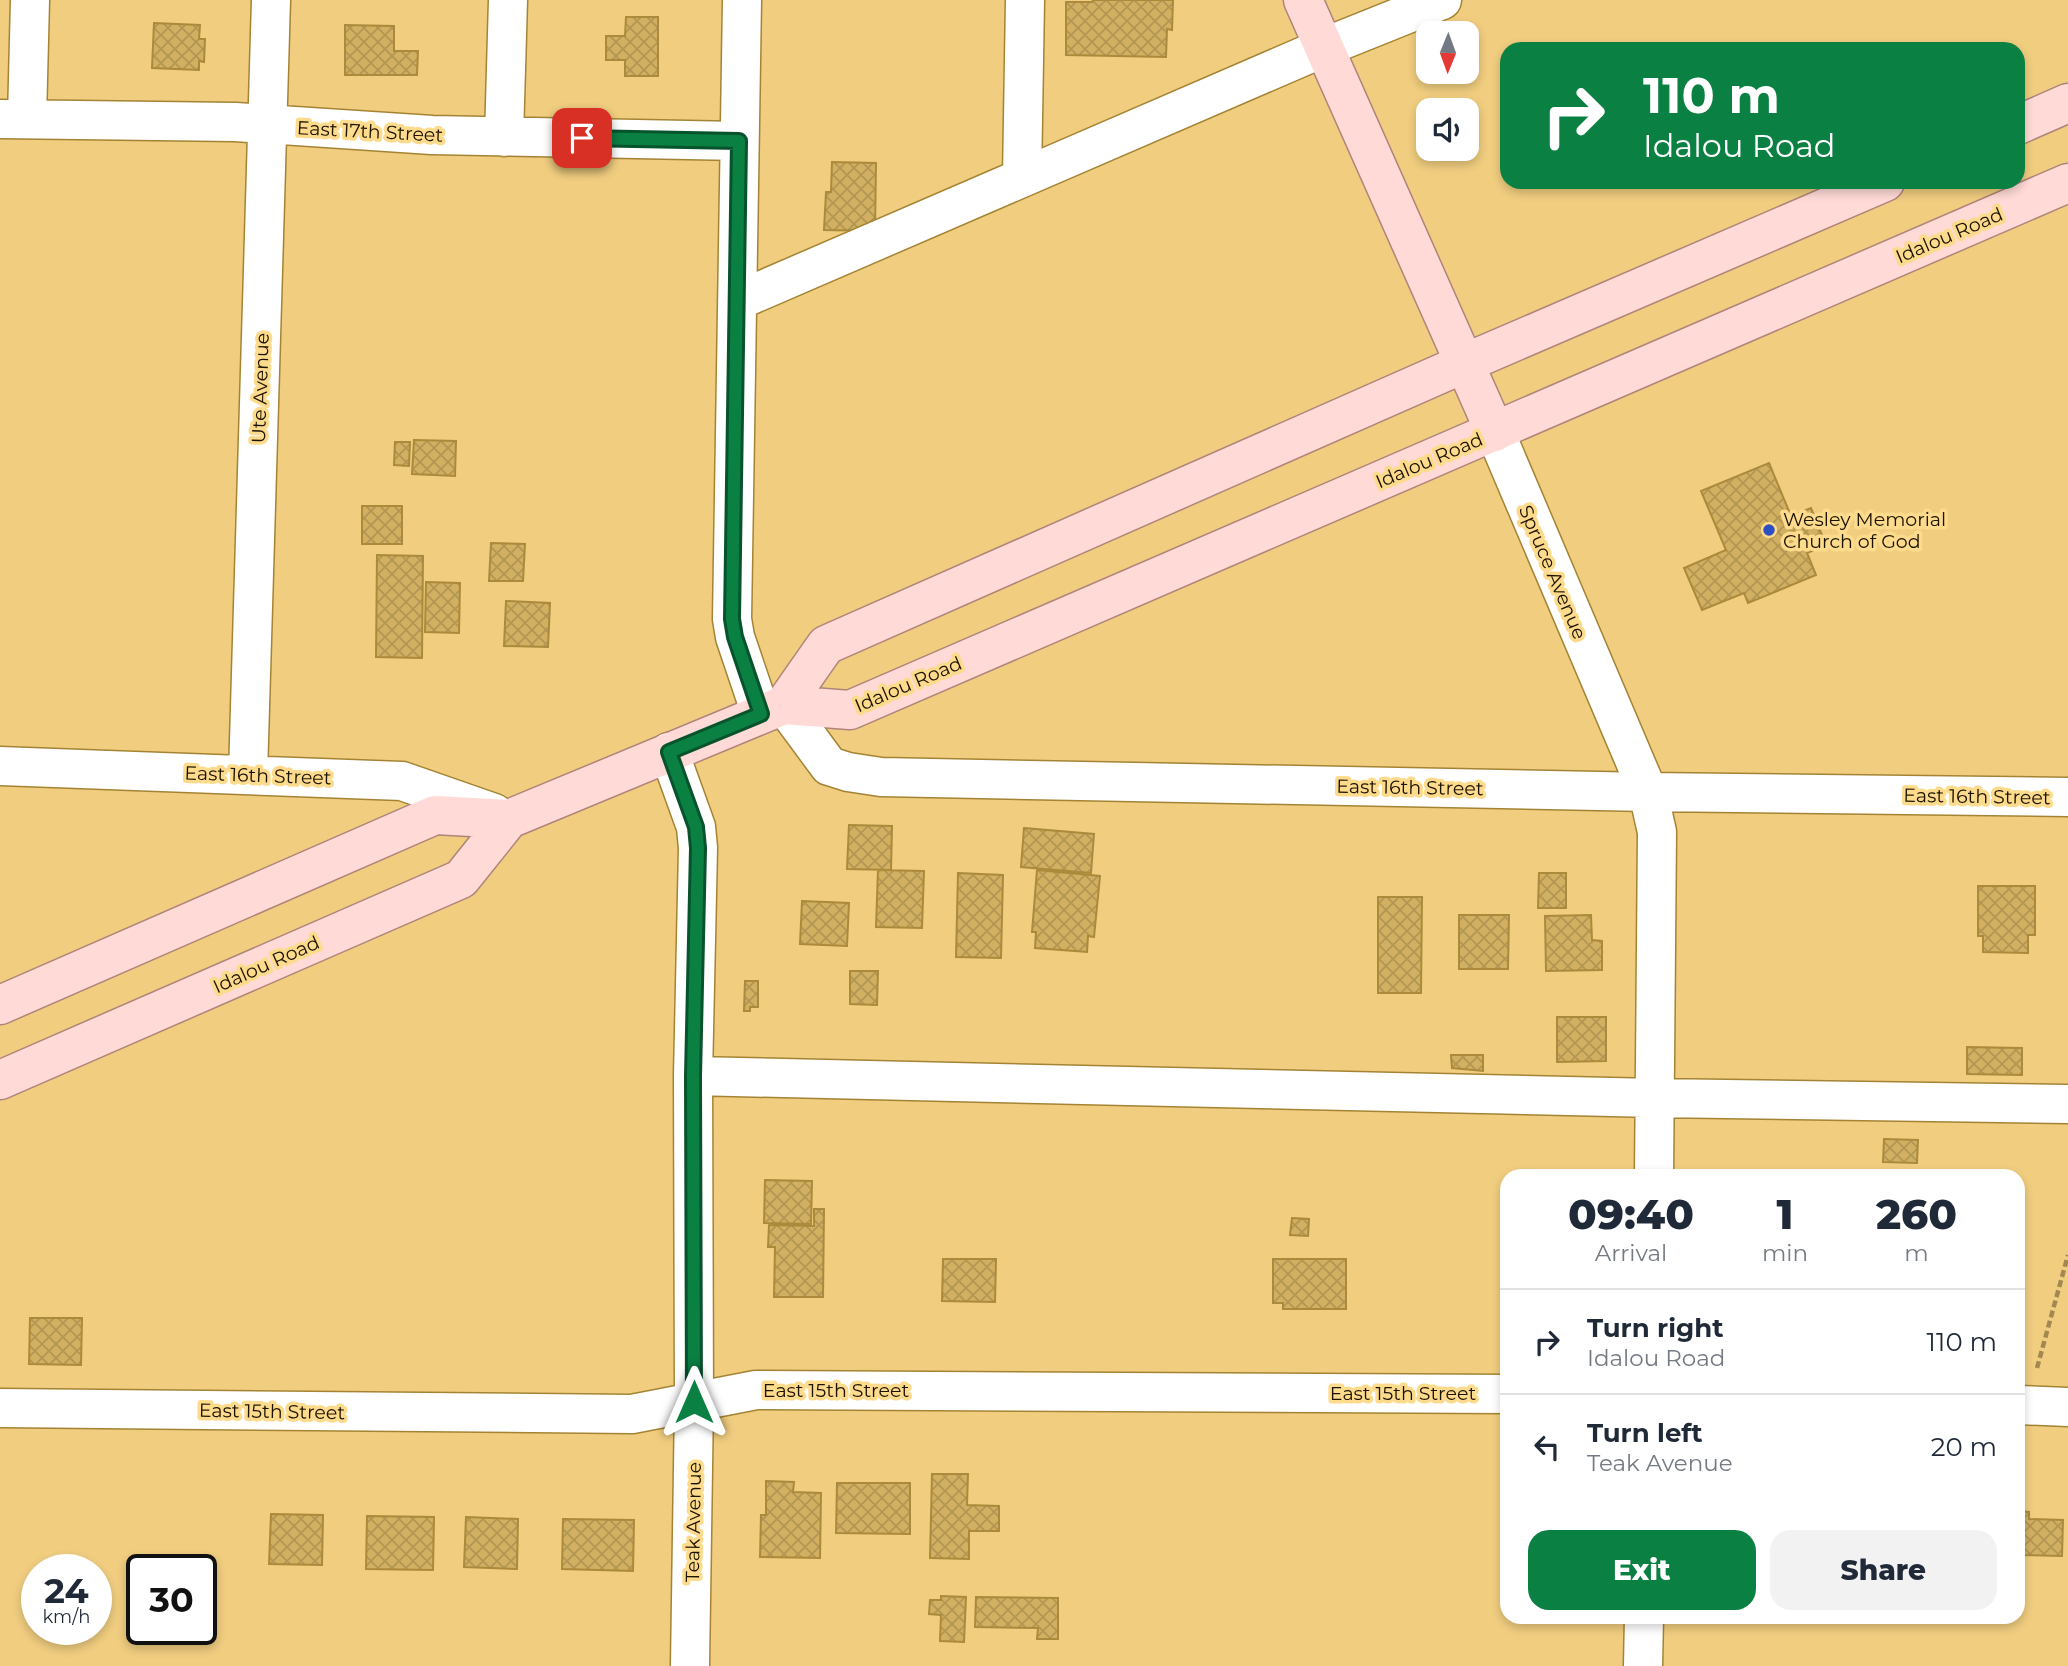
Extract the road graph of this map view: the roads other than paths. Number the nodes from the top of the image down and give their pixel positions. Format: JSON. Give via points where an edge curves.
{"nodes":[{"id":1,"x":30,"y":0,"type":"edge"},
{"id":2,"x":271,"y":0,"type":"edge"},
{"id":3,"x":508,"y":0,"type":"edge"},
{"id":4,"x":742,"y":0,"type":"edge"},
{"id":5,"x":1025,"y":0,"type":"edge"},
{"id":6,"x":1303,"y":0,"type":"edge"},
{"id":7,"x":1442,"y":0,"type":"edge"},
{"id":8,"x":1325,"y":47,"type":"junction"},
{"id":9,"x":2068,"y":103,"type":"edge"},
{"id":10,"x":14,"y":119,"type":"edge"},
{"id":11,"x":2025,"y":122,"type":"edge"},
{"id":12,"x":268,"y":125,"type":"junction"},
{"id":13,"x":504,"y":137,"type":"junction"},
{"id":14,"x":739,"y":141,"type":"junction"},
{"id":15,"x":1023,"y":178,"type":"junction"},
{"id":16,"x":2068,"y":183,"type":"edge"},
{"id":17,"x":1869,"y":189,"type":"edge"},
{"id":18,"x":737,"y":301,"type":"junction"},
{"id":19,"x":1465,"y":363,"type":"junction"},
{"id":20,"x":1495,"y":432,"type":"junction"},
{"id":21,"x":772,"y":709,"type":"junction"},
{"id":22,"x":669,"y":752,"type":"junction"},
{"id":23,"x":0,"y":766,"type":"edge"},
{"id":24,"x":248,"y":775,"type":"junction"},
{"id":25,"x":1648,"y":792,"type":"junction"},
{"id":26,"x":2068,"y":797,"type":"edge"},
{"id":27,"x":509,"y":819,"type":"junction"},
{"id":28,"x":0,"y":1005,"type":"edge"},
{"id":29,"x":693,"y":1076,"type":"junction"},
{"id":30,"x":0,"y":1080,"type":"edge"},
{"id":31,"x":1655,"y":1098,"type":"junction"},
{"id":32,"x":2068,"y":1104,"type":"edge"},
{"id":33,"x":1654,"y":1169,"type":"edge"},
{"id":34,"x":1500,"y":1394,"type":"edge"},
{"id":35,"x":694,"y":1402,"type":"junction"},
{"id":36,"x":2025,"y":1406,"type":"edge"},
{"id":37,"x":2068,"y":1407,"type":"edge"},
{"id":38,"x":0,"y":1408,"type":"edge"},
{"id":39,"x":1644,"y":1624,"type":"edge"},
{"id":40,"x":690,"y":1666,"type":"edge"},
{"id":41,"x":1643,"y":1666,"type":"edge"}],
"edges":[{"from":1,"to":10,"type":"street"},
{"from":2,"to":12,"type":"street","name":"Ute Avenue"},
{"from":3,"to":13,"type":"street"},
{"from":4,"to":14,"type":"street"},
{"from":5,"to":15,"type":"street"},
{"from":6,"to":8,"type":"main road","name":"Spruce Avenue"},
{"from":7,"to":8,"type":"street"},
{"from":8,"to":15,"type":"street"},
{"from":8,"to":19,"type":"main road","name":"Spruce Avenue"},
{"from":9,"to":11,"type":"main road"},
{"from":10,"to":12,"type":"street","name":"East 17th Street"},
{"from":12,"to":13,"type":"street","name":"East 17th Street"},
{"from":12,"to":24,"type":"street","name":"Ute Avenue"},
{"from":13,"to":14,"type":"street","name":"East 17th Street"},
{"from":14,"to":18,"type":"street"},
{"from":15,"to":18,"type":"street"},
{"from":16,"to":20,"type":"main road","name":"Idalou Road"},
{"from":17,"to":19,"type":"main road"},
{"from":18,"to":21,"type":"street","via":[[732,619],[735,637]]},
{"from":19,"to":20,"type":"main road","name":"Spruce Avenue"},
{"from":19,"to":21,"type":"main road","via":[[826,645]]},
{"from":20,"to":21,"type":"main road","name":"Idalou Road","via":[[850,710]]},
{"from":20,"to":25,"type":"street","name":"Spruce Avenue"},
{"from":21,"to":22,"type":"main road","name":"Idalou Road"},
{"from":21,"to":25,"type":"street","name":"East 16th Street","via":[[829,766],[881,777]]},
{"from":22,"to":27,"type":"main road","name":"Idalou Road"},
{"from":22,"to":29,"type":"street","name":"Teak Avenue","via":[[696,827],[698,848]]},
{"from":23,"to":24,"type":"street","name":"East 16th Street"},
{"from":24,"to":27,"type":"street","name":"East 16th Street","via":[[402,780]]},
{"from":25,"to":26,"type":"street","name":"East 16th Street"},
{"from":25,"to":31,"type":"street","name":"Spruce Avenue","via":[[1657,832]]},
{"from":27,"to":28,"type":"main road","name":"Idalou Road","via":[[435,815]]},
{"from":27,"to":30,"type":"main road","name":"Idalou Road","via":[[461,879]]},
{"from":29,"to":31,"type":"street"},
{"from":29,"to":35,"type":"street","name":"Teak Avenue"},
{"from":31,"to":32,"type":"street"},
{"from":31,"to":33,"type":"street","name":"Spruce Avenue"},
{"from":34,"to":35,"type":"street","name":"East 15th Street","via":[[756,1390]]},
{"from":35,"to":38,"type":"street","name":"East 15th Street","via":[[632,1414]]},
{"from":35,"to":40,"type":"street","name":"Teak Avenue"},
{"from":36,"to":37,"type":"street"},
{"from":39,"to":41,"type":"street"}]}
